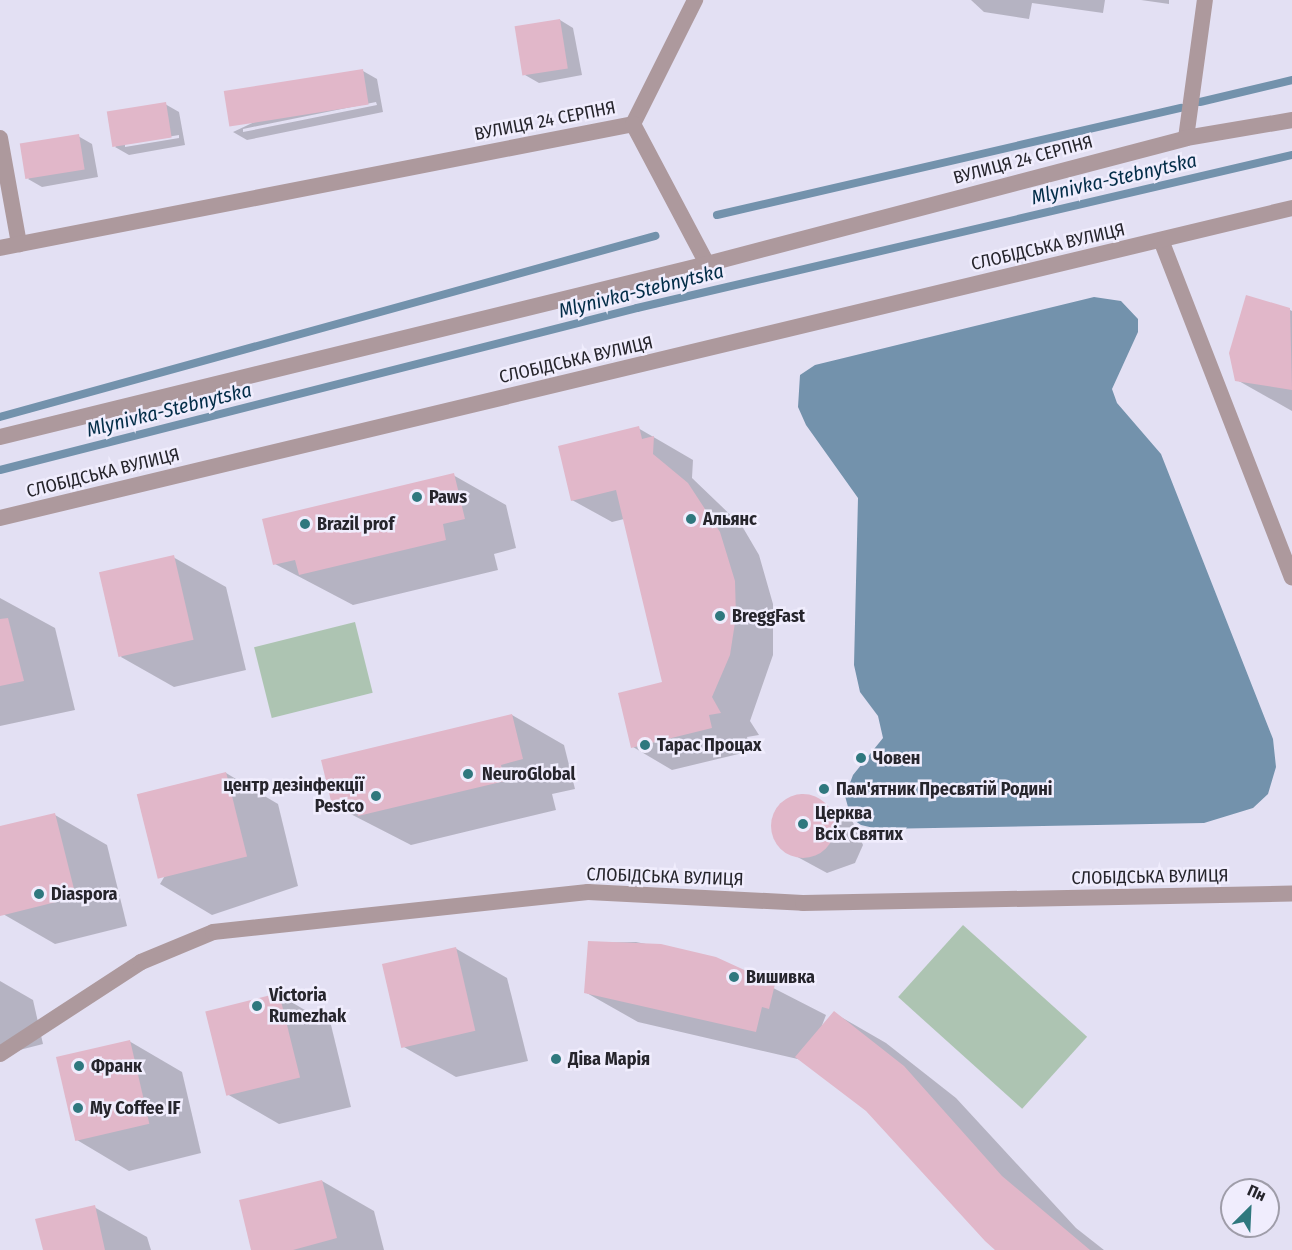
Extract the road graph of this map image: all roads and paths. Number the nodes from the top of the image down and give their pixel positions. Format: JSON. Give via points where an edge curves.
{"nodes":[{"id":1,"x":696,"y":0,"type":"edge"},
{"id":2,"x":1205,"y":0,"type":"edge"},
{"id":3,"x":1292,"y":120,"type":"edge"},
{"id":4,"x":633,"y":124,"type":"junction"},
{"id":5,"x":0,"y":138,"type":"edge"},
{"id":6,"x":1186,"y":138,"type":"junction"},
{"id":7,"x":1292,"y":208,"type":"edge"},
{"id":8,"x":1161,"y":240,"type":"junction"},
{"id":9,"x":19,"y":244,"type":"junction"},
{"id":10,"x":0,"y":248,"type":"edge"},
{"id":11,"x":707,"y":264,"type":"junction"},
{"id":12,"x":0,"y":437,"type":"edge"},
{"id":13,"x":0,"y":518,"type":"edge"},
{"id":14,"x":1292,"y":577,"type":"edge"},
{"id":15,"x":1292,"y":894,"type":"edge"},
{"id":16,"x":0,"y":1054,"type":"edge"}],
"edges":[{"from":1,"to":4,"type":"street"},
{"from":2,"to":6,"type":"street"},
{"from":3,"to":6,"type":"street","name":"ВУЛИЦЯ 24 СЕРПНЯ"},
{"from":4,"to":9,"type":"street","name":"ВУЛИЦЯ 24 СЕРПНЯ"},
{"from":4,"to":11,"type":"street","name":"ВУЛИЦЯ 24 СЕРПНЯ"},
{"from":5,"to":9,"type":"street"},
{"from":6,"to":11,"type":"street","name":"ВУЛИЦЯ 24 СЕРПНЯ"},
{"from":7,"to":8,"type":"street","name":"СЛОБІДСЬКА ВУЛИЦЯ"},
{"from":8,"to":13,"type":"street","name":"СЛОБІДСЬКА ВУЛИЦЯ"},
{"from":8,"to":14,"type":"street"},
{"from":9,"to":10,"type":"street","name":"ВУЛИЦЯ 24 СЕРПНЯ"},
{"from":11,"to":12,"type":"street"},
{"from":15,"to":16,"type":"street","name":"СЛОБІДСЬКА ВУЛИЦЯ","via":[[803,903],[588,891],[213,932],[141,962]]}]}
